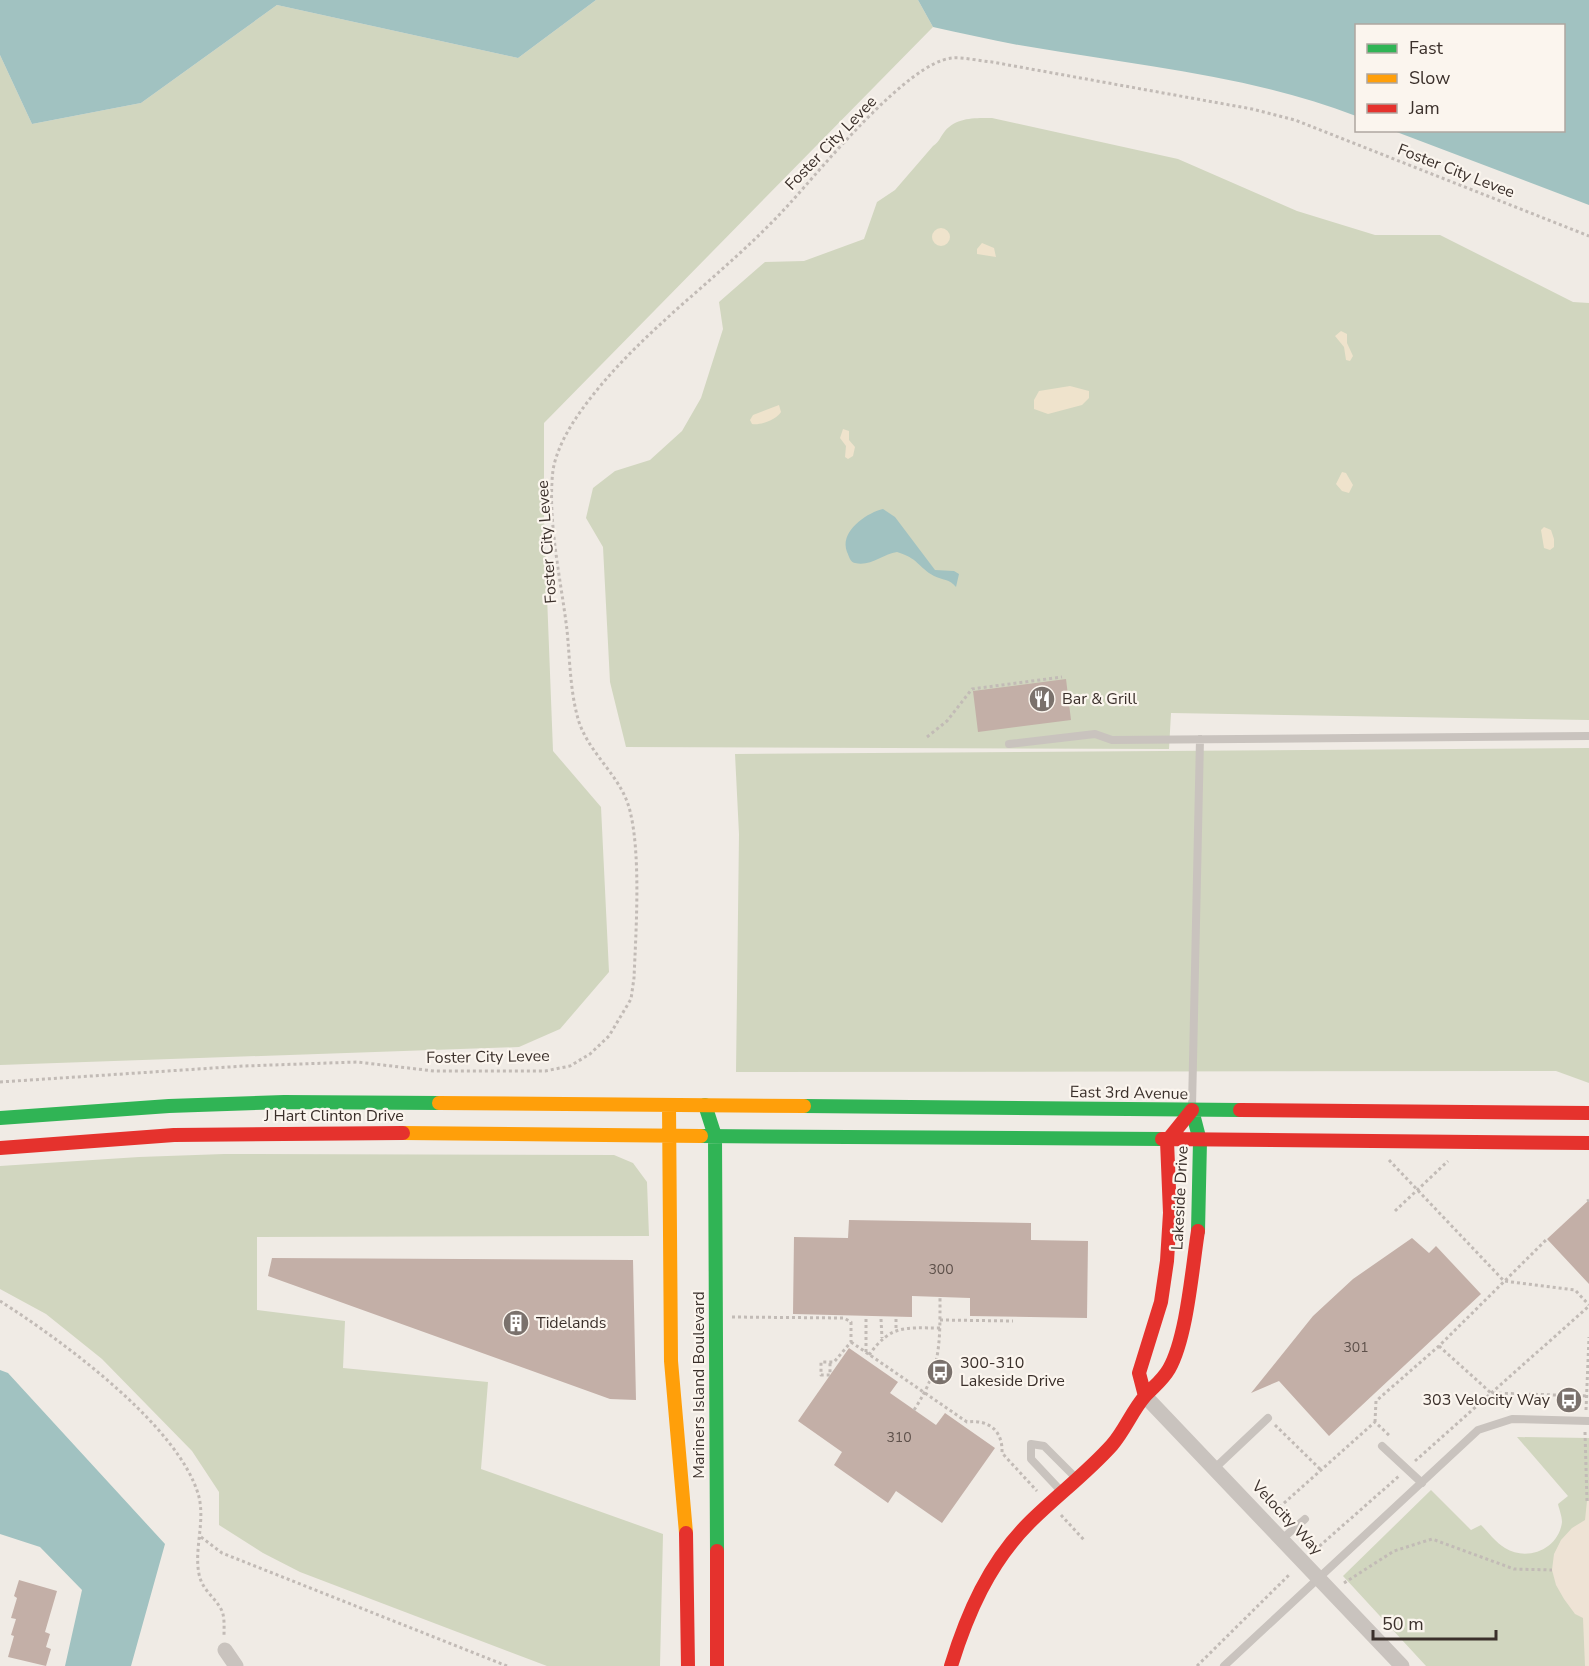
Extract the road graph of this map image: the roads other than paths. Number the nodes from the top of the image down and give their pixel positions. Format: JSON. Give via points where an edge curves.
{"nodes":[{"id":1,"x":1589,"y":736,"type":"edge"},
{"id":2,"x":1200,"y":739,"type":"junction"},
{"id":3,"x":1009,"y":744,"type":"dead end"},
{"id":4,"x":669,"y":1105,"type":"junction"},
{"id":5,"x":705,"y":1106,"type":"junction"},
{"id":6,"x":1192,"y":1110,"type":"junction"},
{"id":7,"x":1589,"y":1113,"type":"edge"},
{"id":8,"x":0,"y":1118,"type":"edge"},
{"id":9,"x":669,"y":1135,"type":"junction"},
{"id":10,"x":715,"y":1136,"type":"junction"},
{"id":11,"x":1167,"y":1140,"type":"junction"},
{"id":12,"x":1200,"y":1141,"type":"junction"},
{"id":13,"x":1589,"y":1143,"type":"edge"},
{"id":14,"x":0,"y":1148,"type":"edge"},
{"id":15,"x":1145,"y":1396,"type":"junction"},
{"id":16,"x":1268,"y":1418,"type":"road end"},
{"id":17,"x":1589,"y":1421,"type":"edge"},
{"id":18,"x":1382,"y":1446,"type":"dead end"},
{"id":19,"x":1215,"y":1468,"type":"junction"},
{"id":20,"x":1076,"y":1478,"type":"junction"},
{"id":21,"x":1422,"y":1483,"type":"junction"},
{"id":22,"x":1062,"y":1493,"type":"junction"},
{"id":23,"x":1305,"y":1519,"type":"dead end"},
{"id":24,"x":1282,"y":1539,"type":"junction"},
{"id":25,"x":1320,"y":1579,"type":"junction"},
{"id":26,"x":225,"y":1650,"type":"road end"},
{"id":27,"x":236,"y":1666,"type":"edge"},
{"id":28,"x":688,"y":1666,"type":"edge"},
{"id":29,"x":717,"y":1666,"type":"edge"},
{"id":30,"x":951,"y":1666,"type":"edge"},
{"id":31,"x":1224,"y":1666,"type":"edge"},
{"id":32,"x":1402,"y":1666,"type":"edge"}],
"edges":[{"from":1,"to":2,"type":"lane"},
{"from":2,"to":3,"type":"lane","via":[[1112,740],[1095,734]]},
{"from":2,"to":6,"type":"lane"},
{"from":4,"to":5,"type":"main road","name":"East 3rd Avenue"},
{"from":4,"to":8,"type":"main road","name":"J Hart Clinton Drive","via":[[228,1103]]},
{"from":4,"to":9,"type":"main road","name":"Mariners Island Boulevard"},
{"from":5,"to":6,"type":"main road","name":"East 3rd Avenue"},
{"from":5,"to":10,"type":"main road","name":"Mariners Island Boulevard"},
{"from":6,"to":7,"type":"main road","name":"East 3rd Avenue"},
{"from":6,"to":11,"type":"main road","name":"Lakeside Drive"},
{"from":6,"to":12,"type":"main road","name":"Lakeside Drive"},
{"from":9,"to":10,"type":"main road"},
{"from":9,"to":14,"type":"main road","name":"J Hart Clinton Drive","via":[[229,1133]]},
{"from":9,"to":28,"type":"main road","name":"Mariners Island Boulevard","via":[[671,1361],[687,1508]]},
{"from":10,"to":11,"type":"main road"},
{"from":10,"to":29,"type":"main road","name":"Mariners Island Boulevard"},
{"from":11,"to":12,"type":"main road"},
{"from":11,"to":15,"type":"main road","name":"Lakeside Drive","via":[[1167,1261],[1161,1302],[1139,1373]]},
{"from":12,"to":13,"type":"main road"},
{"from":12,"to":15,"type":"main road","name":"Lakeside Drive","via":[[1198,1225],[1185,1316],[1170,1367],[1158,1386]]},
{"from":15,"to":19,"type":"street","name":"Velocity Way"},
{"from":15,"to":20,"type":"main road","name":"Lakeside Drive","via":[[1110,1446]]},
{"from":16,"to":19,"type":"lane"},
{"from":17,"to":21,"type":"lane","via":[[1512,1419],[1492,1424],[1478,1430]]},
{"from":18,"to":21,"type":"lane"},
{"from":19,"to":24,"type":"street","name":"Velocity Way"},
{"from":20,"to":22,"type":"main road","name":"Lakeside Drive"},
{"from":20,"to":22,"type":"lane","via":[[1044,1446],[1031,1444],[1030,1459]]},
{"from":21,"to":25,"type":"lane"},
{"from":22,"to":30,"type":"main road","name":"Lakeside Drive","via":[[1002,1555],[965,1621]]},
{"from":23,"to":24,"type":"lane"},
{"from":24,"to":25,"type":"street","name":"Velocity Way"},
{"from":25,"to":31,"type":"lane"},
{"from":25,"to":32,"type":"street","name":"Velocity Way"},
{"from":26,"to":27,"type":"street"}]}
